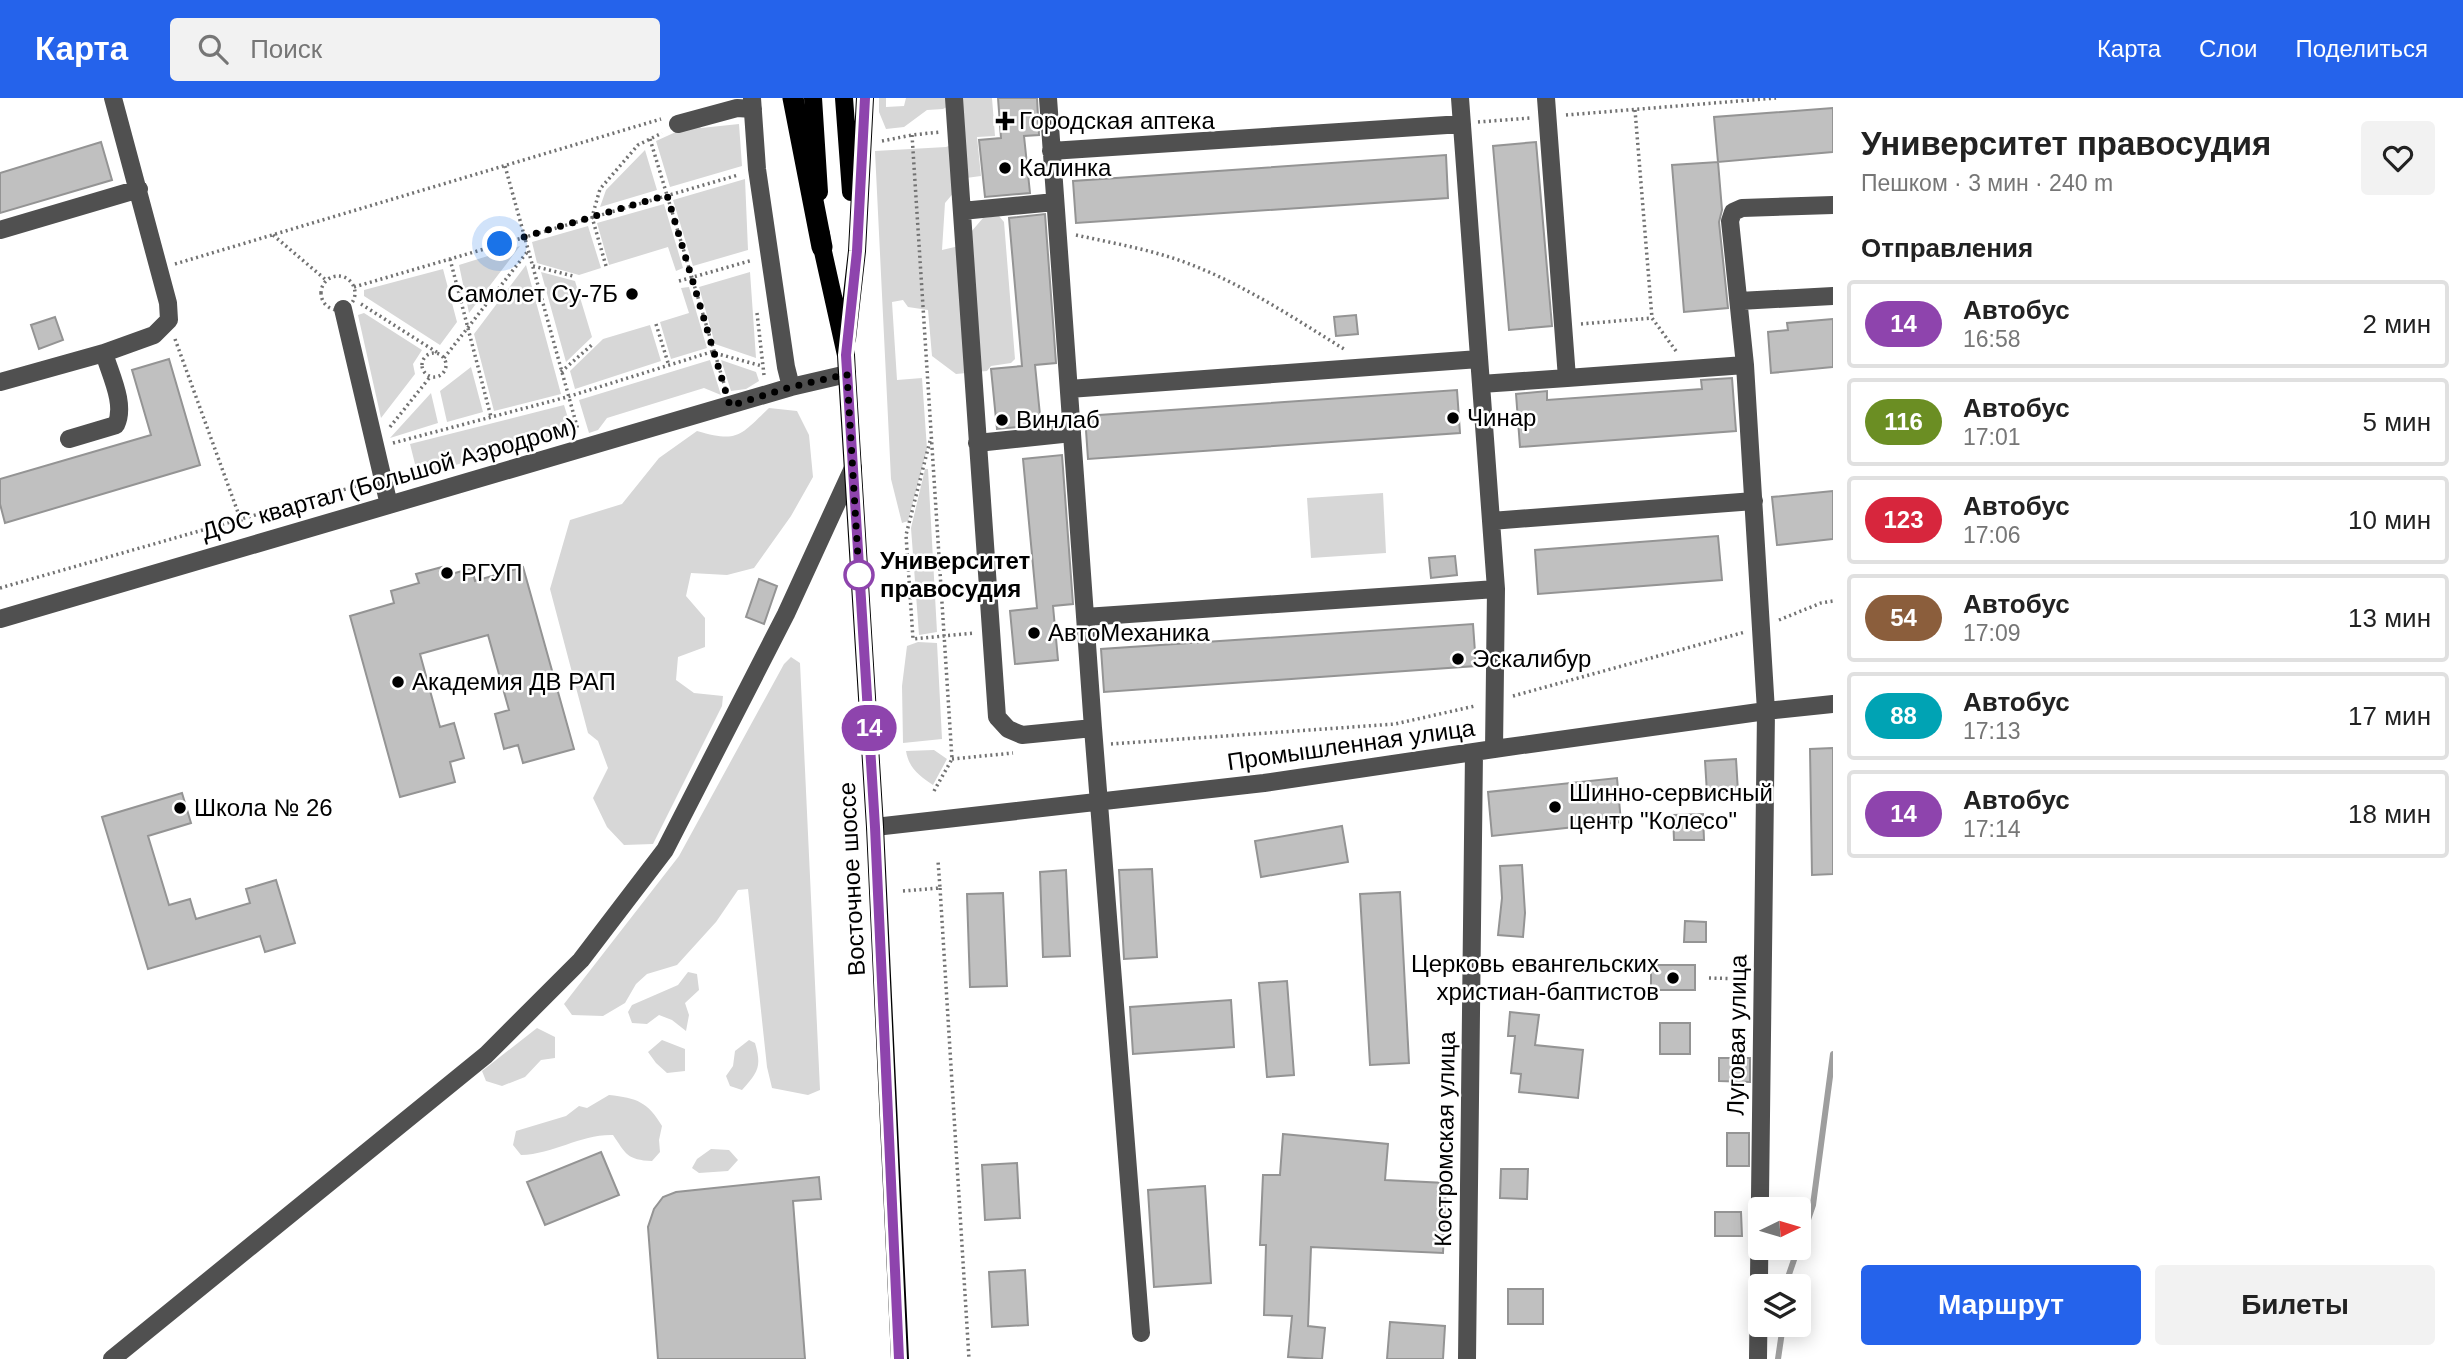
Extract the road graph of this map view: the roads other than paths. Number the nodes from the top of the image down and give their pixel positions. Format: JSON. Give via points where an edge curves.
{"nodes":[{"id":1,"x":113,"y":98,"type":"edge"},
{"id":2,"x":793,"y":98,"type":"edge"},
{"id":3,"x":813,"y":98,"type":"edge"},
{"id":4,"x":844,"y":98,"type":"edge"},
{"id":5,"x":865,"y":98,"type":"edge"},
{"id":6,"x":954,"y":98,"type":"edge"},
{"id":7,"x":1048,"y":98,"type":"edge"},
{"id":8,"x":1460,"y":98,"type":"edge"},
{"id":9,"x":1546,"y":98,"type":"edge"},
{"id":10,"x":744,"y":103,"type":"edge"},
{"id":11,"x":678,"y":124,"type":"road end"},
{"id":12,"x":1462,"y":124,"type":"junction"},
{"id":13,"x":1051,"y":151,"type":"junction"},
{"id":14,"x":139,"y":189,"type":"junction"},
{"id":15,"x":1055,"y":201,"type":"junction"},
{"id":16,"x":1833,"y":205,"type":"edge"},
{"id":17,"x":962,"y":212,"type":"junction"},
{"id":18,"x":0,"y":230,"type":"edge"},
{"id":19,"x":822,"y":247,"type":"junction"},
{"id":20,"x":857,"y":251,"type":"junction"},
{"id":21,"x":1833,"y":296,"type":"edge"},
{"id":22,"x":1739,"y":302,"type":"junction"},
{"id":23,"x":348,"y":304,"type":"road end"},
{"id":24,"x":104,"y":353,"type":"junction"},
{"id":25,"x":1479,"y":359,"type":"junction"},
{"id":26,"x":846,"y":365,"type":"junction"},
{"id":27,"x":1745,"y":365,"type":"junction"},
{"id":28,"x":1567,"y":378,"type":"junction"},
{"id":29,"x":0,"y":382,"type":"edge"},
{"id":30,"x":1481,"y":384,"type":"junction"},
{"id":31,"x":791,"y":387,"type":"junction"},
{"id":32,"x":1069,"y":388,"type":"junction"},
{"id":33,"x":1072,"y":433,"type":"junction"},
{"id":34,"x":69,"y":439,"type":"dead end"},
{"id":35,"x":978,"y":443,"type":"junction"},
{"id":36,"x":853,"y":468,"type":"junction"},
{"id":37,"x":1754,"y":501,"type":"junction"},
{"id":38,"x":389,"y":505,"type":"junction"},
{"id":39,"x":1491,"y":521,"type":"junction"},
{"id":40,"x":1496,"y":589,"type":"junction"},
{"id":41,"x":1085,"y":617,"type":"junction"},
{"id":42,"x":0,"y":619,"type":"edge"},
{"id":43,"x":1833,"y":704,"type":"edge"},
{"id":44,"x":1766,"y":711,"type":"junction"},
{"id":45,"x":1094,"y":736,"type":"junction"},
{"id":46,"x":1494,"y":749,"type":"junction"},
{"id":47,"x":1474,"y":752,"type":"junction"},
{"id":48,"x":1099,"y":801,"type":"junction"},
{"id":49,"x":875,"y":827,"type":"junction"},
{"id":50,"x":1141,"y":1333,"type":"dead end"},
{"id":51,"x":112,"y":1359,"type":"edge"},
{"id":52,"x":900,"y":1359,"type":"edge"},
{"id":53,"x":1467,"y":1359,"type":"edge"},
{"id":54,"x":1758,"y":1359,"type":"edge"}],
"edges":[{"from":1,"to":14,"type":"street"},
{"from":2,"to":19,"type":"highway"},
{"from":3,"to":19,"type":"main road"},
{"from":4,"to":20,"type":"main road"},
{"from":5,"to":20,"type":"main road"},
{"from":6,"to":17,"type":"street"},
{"from":7,"to":13,"type":"street"},
{"from":8,"to":12,"type":"street"},
{"from":9,"to":28,"type":"street"},
{"from":10,"to":11,"type":"street"},
{"from":10,"to":31,"type":"street"},
{"from":12,"to":13,"type":"street"},
{"from":12,"to":25,"type":"street"},
{"from":13,"to":15,"type":"street"},
{"from":14,"to":18,"type":"street"},
{"from":14,"to":24,"type":"street","via":[[169,320],[154,335]]},
{"from":15,"to":17,"type":"street"},
{"from":15,"to":32,"type":"street"},
{"from":16,"to":22,"type":"street","name":"Луговая улица","via":[[1733,212],[1730,221]]},
{"from":17,"to":35,"type":"street"},
{"from":19,"to":26,"type":"main road"},
{"from":20,"to":26,"type":"main road"},
{"from":21,"to":22,"type":"street"},
{"from":22,"to":27,"type":"street","name":"Луговая улица"},
{"from":23,"to":38,"type":"street"},
{"from":24,"to":29,"type":"street"},
{"from":24,"to":34,"type":"street","via":[[120,416],[116,425]]},
{"from":25,"to":30,"type":"street"},
{"from":25,"to":32,"type":"street"},
{"from":26,"to":31,"type":"street","name":"ДОС квартал (Большой Аэродром)"},
{"from":26,"to":36,"type":"main road","name":"Восточное шоссе"},
{"from":27,"to":28,"type":"street"},
{"from":27,"to":37,"type":"street","name":"Луговая улица"},
{"from":28,"to":30,"type":"street"},
{"from":30,"to":39,"type":"street"},
{"from":31,"to":38,"type":"street","name":"ДОС квартал (Большой Аэродром)"},
{"from":32,"to":33,"type":"street"},
{"from":33,"to":35,"type":"street"},
{"from":33,"to":41,"type":"street"},
{"from":35,"to":45,"type":"street","via":[[997,717],[1022,735]]},
{"from":36,"to":49,"type":"main road","name":"Восточное шоссе"},
{"from":36,"to":51,"type":"street","via":[[786,614],[665,850],[581,960],[486,1055]]},
{"from":37,"to":39,"type":"street"},
{"from":37,"to":44,"type":"street","name":"Луговая улица"},
{"from":38,"to":42,"type":"street","name":"ДОС квартал (Большой Аэродром)"},
{"from":39,"to":40,"type":"street"},
{"from":40,"to":41,"type":"street"},
{"from":40,"to":46,"type":"street"},
{"from":41,"to":45,"type":"street"},
{"from":43,"to":44,"type":"street","name":"Промышленная улица"},
{"from":44,"to":46,"type":"street","name":"Промышленная улица"},
{"from":44,"to":54,"type":"street","name":"Луговая улица"},
{"from":45,"to":48,"type":"street"},
{"from":46,"to":47,"type":"street","name":"Промышленная улица"},
{"from":47,"to":48,"type":"street","name":"Промышленная улица","via":[[1264,783]]},
{"from":47,"to":53,"type":"street","name":"Костромская улица"},
{"from":48,"to":49,"type":"street","name":"Промышленная улица"},
{"from":48,"to":50,"type":"street"},
{"from":49,"to":52,"type":"main road","name":"Восточное шоссе"}]}
